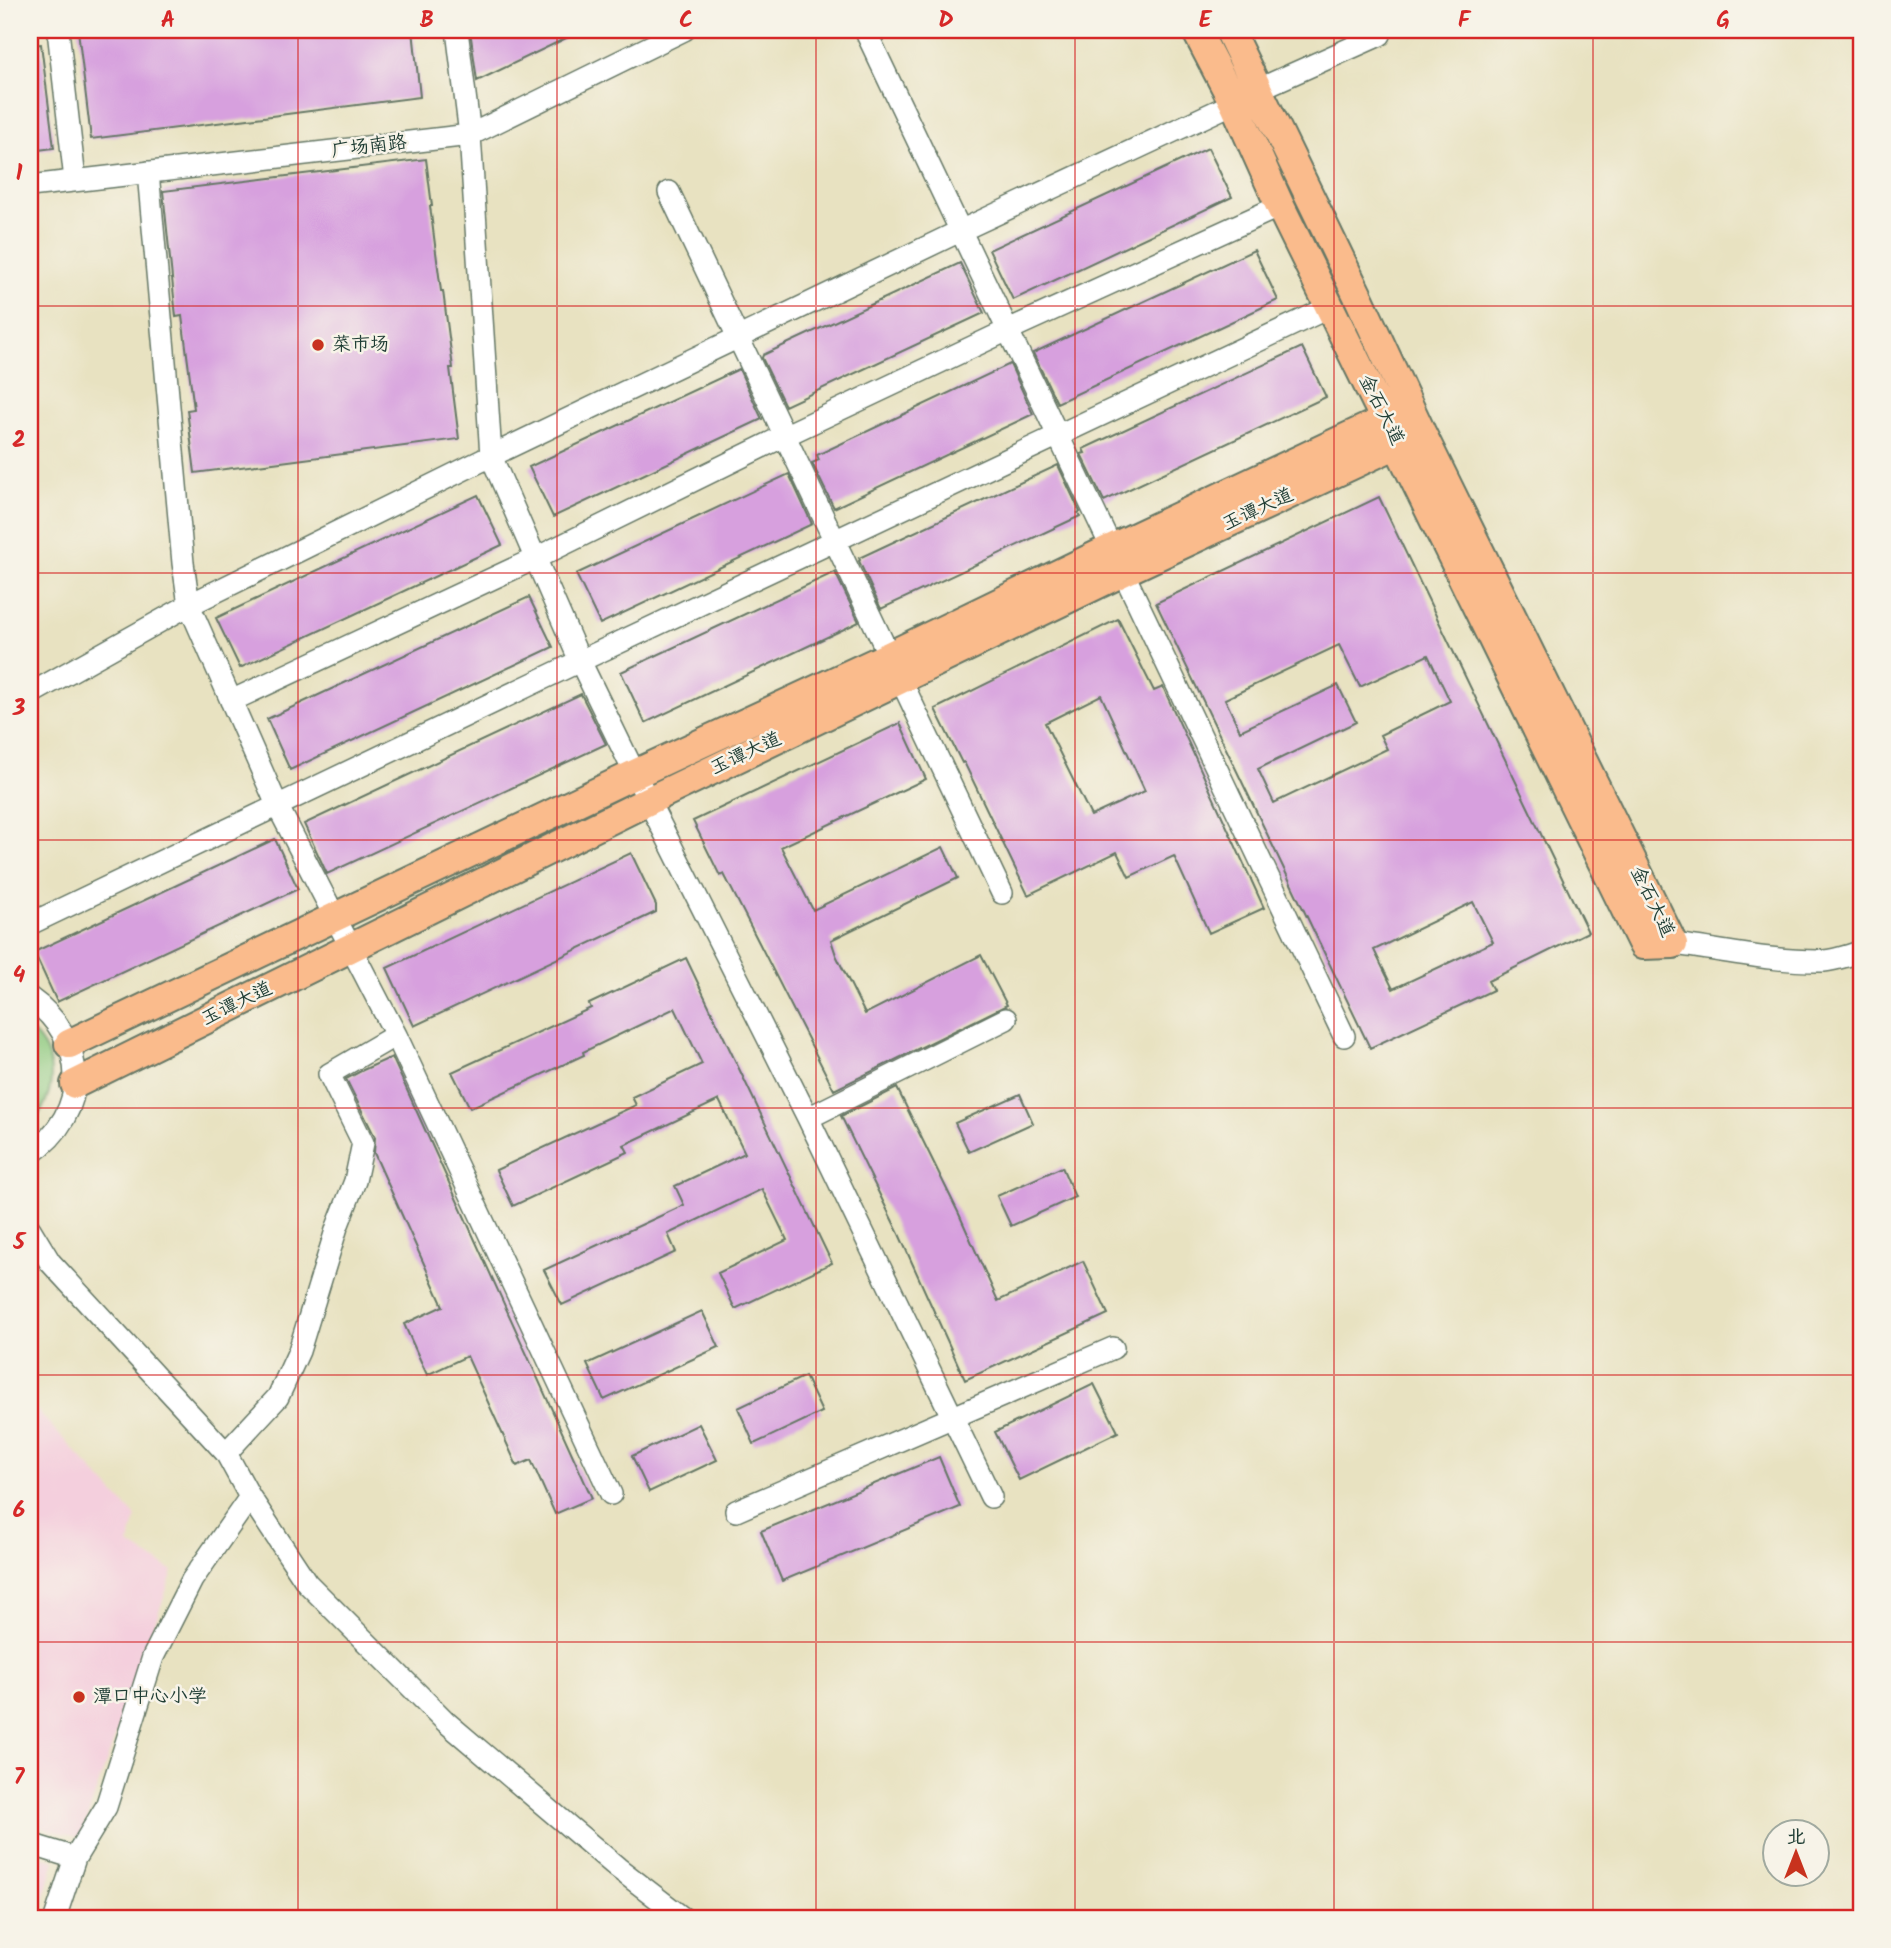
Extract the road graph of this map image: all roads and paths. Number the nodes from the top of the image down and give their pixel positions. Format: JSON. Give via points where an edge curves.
{"nodes":[{"id":1,"x":58,"y":30,"type":"edge"},
{"id":2,"x":457,"y":30,"type":"edge"},
{"id":3,"x":684,"y":30,"type":"edge"},
{"id":4,"x":865,"y":30,"type":"edge"},
{"id":5,"x":1196,"y":30,"type":"edge"},
{"id":6,"x":1229,"y":30,"type":"edge"},
{"id":7,"x":1380,"y":35,"type":"dead end"},
{"id":8,"x":1259,"y":89,"type":"junction"},
{"id":9,"x":1234,"y":103,"type":"junction"},
{"id":10,"x":470,"y":135,"type":"junction"},
{"id":11,"x":148,"y":172,"type":"junction"},
{"id":12,"x":75,"y":180,"type":"junction"},
{"id":13,"x":30,"y":186,"type":"edge"},
{"id":14,"x":669,"y":192,"type":"dead end"},
{"id":15,"x":1280,"y":206,"type":"junction"},
{"id":16,"x":960,"y":231,"type":"junction"},
{"id":17,"x":1330,"y":307,"type":"junction"},
{"id":18,"x":1008,"y":330,"type":"junction"},
{"id":19,"x":738,"y":337,"type":"junction"},
{"id":20,"x":1404,"y":426,"type":"junction"},
{"id":21,"x":1058,"y":434,"type":"junction"},
{"id":22,"x":784,"y":436,"type":"junction"},
{"id":23,"x":491,"y":456,"type":"junction"},
{"id":24,"x":835,"y":541,"type":"junction"},
{"id":25,"x":534,"y":559,"type":"junction"},
{"id":26,"x":1117,"y":560,"type":"junction"},
{"id":27,"x":189,"y":605,"type":"junction"},
{"id":28,"x":580,"y":660,"type":"junction"},
{"id":29,"x":895,"y":668,"type":"junction"},
{"id":30,"x":30,"y":694,"type":"edge"},
{"id":31,"x":231,"y":701,"type":"junction"},
{"id":32,"x":635,"y":774,"type":"junction"},
{"id":33,"x":648,"y":801,"type":"junction"},
{"id":34,"x":277,"y":805,"type":"junction"},
{"id":35,"x":1002,"y":893,"type":"dead end"},
{"id":36,"x":335,"y":917,"type":"junction"},
{"id":37,"x":30,"y":924,"type":"edge"},
{"id":38,"x":1673,"y":944,"type":"joint"},
{"id":39,"x":351,"y":947,"type":"junction"},
{"id":40,"x":1861,"y":952,"type":"edge"},
{"id":41,"x":30,"y":998,"type":"edge"},
{"id":42,"x":1006,"y":1019,"type":"dead end"},
{"id":43,"x":396,"y":1035,"type":"junction"},
{"id":44,"x":1344,"y":1036,"type":"dead end"},
{"id":45,"x":69,"y":1044,"type":"junction"},
{"id":46,"x":75,"y":1084,"type":"junction"},
{"id":47,"x":808,"y":1118,"type":"junction"},
{"id":48,"x":30,"y":1154,"type":"edge"},
{"id":49,"x":30,"y":1229,"type":"edge"},
{"id":50,"x":1113,"y":1348,"type":"dead end"},
{"id":51,"x":952,"y":1417,"type":"junction"},
{"id":52,"x":226,"y":1453,"type":"junction"},
{"id":53,"x":611,"y":1494,"type":"dead end"},
{"id":54,"x":250,"y":1497,"type":"junction"},
{"id":55,"x":990,"y":1497,"type":"dead end"},
{"id":56,"x":736,"y":1511,"type":"dead end"},
{"id":57,"x":30,"y":1844,"type":"edge"},
{"id":58,"x":75,"y":1858,"type":"junction"},
{"id":59,"x":55,"y":1918,"type":"edge"},
{"id":60,"x":683,"y":1918,"type":"edge"}],
"edges":[{"from":1,"to":12,"type":"street"},
{"from":2,"to":10,"type":"street"},
{"from":3,"to":10,"type":"street","name":"广场南路"},
{"from":4,"to":16,"type":"street"},
{"from":5,"to":9,"type":"main road","name":"金石大道"},
{"from":6,"to":8,"type":"main road","name":"金石大道"},
{"from":7,"to":8,"type":"street"},
{"from":8,"to":9,"type":"street"},
{"from":8,"to":20,"type":"main road","name":"金石大道","via":[[1357,294]]},
{"from":9,"to":15,"type":"main road","name":"金石大道"},
{"from":9,"to":16,"type":"street"},
{"from":10,"to":11,"type":"street","name":"广场南路"},
{"from":10,"to":23,"type":"street"},
{"from":11,"to":12,"type":"street","name":"广场南路"},
{"from":11,"to":27,"type":"street"},
{"from":12,"to":13,"type":"street","name":"广场南路"},
{"from":14,"to":19,"type":"street"},
{"from":15,"to":17,"type":"main road","name":"金石大道"},
{"from":15,"to":18,"type":"street"},
{"from":16,"to":18,"type":"street"},
{"from":16,"to":19,"type":"street"},
{"from":17,"to":20,"type":"main road","name":"金石大道"},
{"from":17,"to":21,"type":"street"},
{"from":18,"to":21,"type":"street"},
{"from":18,"to":22,"type":"street"},
{"from":19,"to":22,"type":"street"},
{"from":19,"to":23,"type":"street"},
{"from":20,"to":26,"type":"main road","name":"玉谭大道"},
{"from":20,"to":38,"type":"main road","name":"金石大道","via":[[1643,945]]},
{"from":21,"to":24,"type":"street"},
{"from":21,"to":26,"type":"street"},
{"from":22,"to":24,"type":"street"},
{"from":22,"to":25,"type":"street"},
{"from":23,"to":25,"type":"street"},
{"from":23,"to":27,"type":"street"},
{"from":24,"to":28,"type":"street"},
{"from":24,"to":29,"type":"street"},
{"from":25,"to":28,"type":"street"},
{"from":25,"to":31,"type":"street"},
{"from":26,"to":29,"type":"main road","name":"玉谭大道"},
{"from":26,"to":44,"type":"street"},
{"from":27,"to":30,"type":"street"},
{"from":27,"to":31,"type":"street"},
{"from":28,"to":32,"type":"street"},
{"from":28,"to":34,"type":"street"},
{"from":29,"to":32,"type":"main road","name":"玉谭大道"},
{"from":29,"to":33,"type":"main road","name":"玉谭大道"},
{"from":29,"to":35,"type":"street"},
{"from":31,"to":34,"type":"street"},
{"from":32,"to":33,"type":"street"},
{"from":32,"to":36,"type":"main road","name":"玉谭大道"},
{"from":33,"to":39,"type":"main road","name":"玉谭大道"},
{"from":33,"to":47,"type":"street"},
{"from":34,"to":36,"type":"street"},
{"from":34,"to":37,"type":"street"},
{"from":36,"to":39,"type":"street"},
{"from":36,"to":45,"type":"main road","name":"玉谭大道"},
{"from":38,"to":40,"type":"street","via":[[1776,959],[1827,961]]},
{"from":39,"to":43,"type":"street"},
{"from":39,"to":46,"type":"main road","name":"玉谭大道"},
{"from":41,"to":45,"type":"street","via":[[45,1009]]},
{"from":42,"to":47,"type":"street"},
{"from":43,"to":52,"type":"street","via":[[329,1073],[363,1143],[355,1181],[299,1351],[278,1397]]},
{"from":43,"to":53,"type":"street"},
{"from":45,"to":46,"type":"street"},
{"from":46,"to":48,"type":"street","via":[[64,1118]]},
{"from":47,"to":51,"type":"street"},
{"from":49,"to":52,"type":"street","via":[[50,1262]]},
{"from":50,"to":51,"type":"street"},
{"from":51,"to":55,"type":"street"},
{"from":51,"to":56,"type":"street"},
{"from":52,"to":54,"type":"street"},
{"from":54,"to":58,"type":"street","via":[[192,1580],[153,1657],[106,1807]]},
{"from":54,"to":60,"type":"street","via":[[307,1583],[446,1722]]},
{"from":57,"to":58,"type":"street"},
{"from":58,"to":59,"type":"street"}]}
